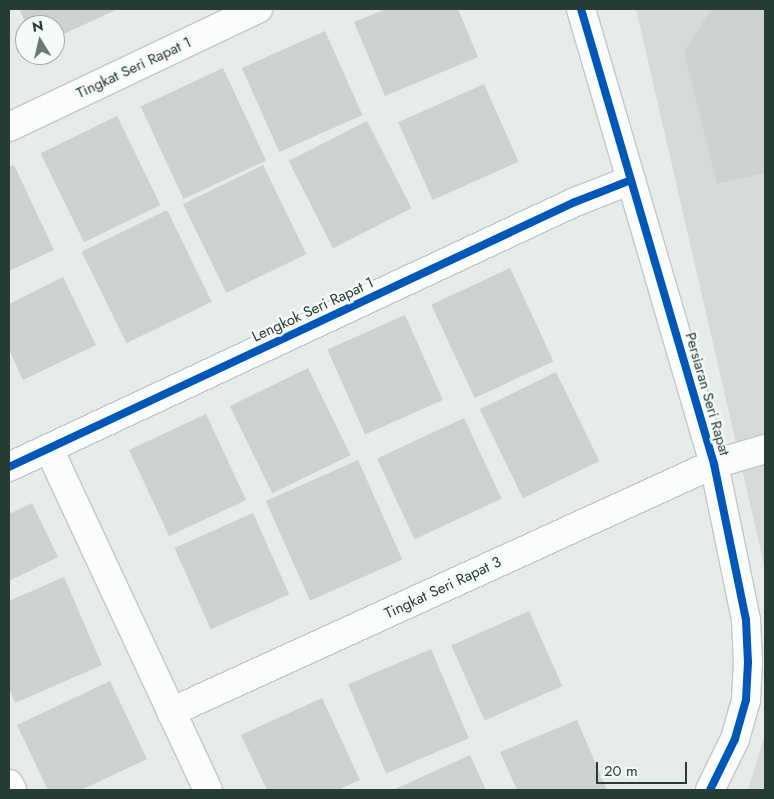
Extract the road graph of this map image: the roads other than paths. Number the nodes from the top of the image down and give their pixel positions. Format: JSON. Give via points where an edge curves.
{"nodes":[{"id":1,"x":258,"y":9,"type":"edge"},
{"id":2,"x":581,"y":9,"type":"edge"},
{"id":3,"x":9,"y":127,"type":"edge"},
{"id":4,"x":631,"y":180,"type":"junction"},
{"id":5,"x":50,"y":448,"type":"junction"},
{"id":6,"x":765,"y":449,"type":"edge"},
{"id":7,"x":714,"y":464,"type":"junction"},
{"id":8,"x":9,"y":467,"type":"edge"},
{"id":9,"x":171,"y":712,"type":"junction"},
{"id":10,"x":9,"y":784,"type":"edge"},
{"id":11,"x":12,"y":790,"type":"edge"},
{"id":12,"x":208,"y":790,"type":"edge"},
{"id":13,"x":710,"y":790,"type":"edge"}],
"edges":[{"from":1,"to":3,"type":"street","name":"Tingkat Seri Rapat 1"},
{"from":2,"to":4,"type":"street","name":"Persiaran Seri Rapat"},
{"from":4,"to":5,"type":"street","name":"Lengkok Seri Rapat 1","via":[[575,202]]},
{"from":4,"to":7,"type":"street","name":"Persiaran Seri Rapat"},
{"from":5,"to":8,"type":"street","name":"Lengkok Seri Rapat 1"},
{"from":5,"to":9,"type":"street"},
{"from":6,"to":7,"type":"street","name":"Tingkat Seri Rapat 3"},
{"from":7,"to":9,"type":"street","name":"Tingkat Seri Rapat 3"},
{"from":7,"to":13,"type":"street","name":"Persiaran Seri Rapat","via":[[746,620],[748,662],[746,700],[735,739]]},
{"from":9,"to":12,"type":"street"},
{"from":10,"to":11,"type":"street"}]}
